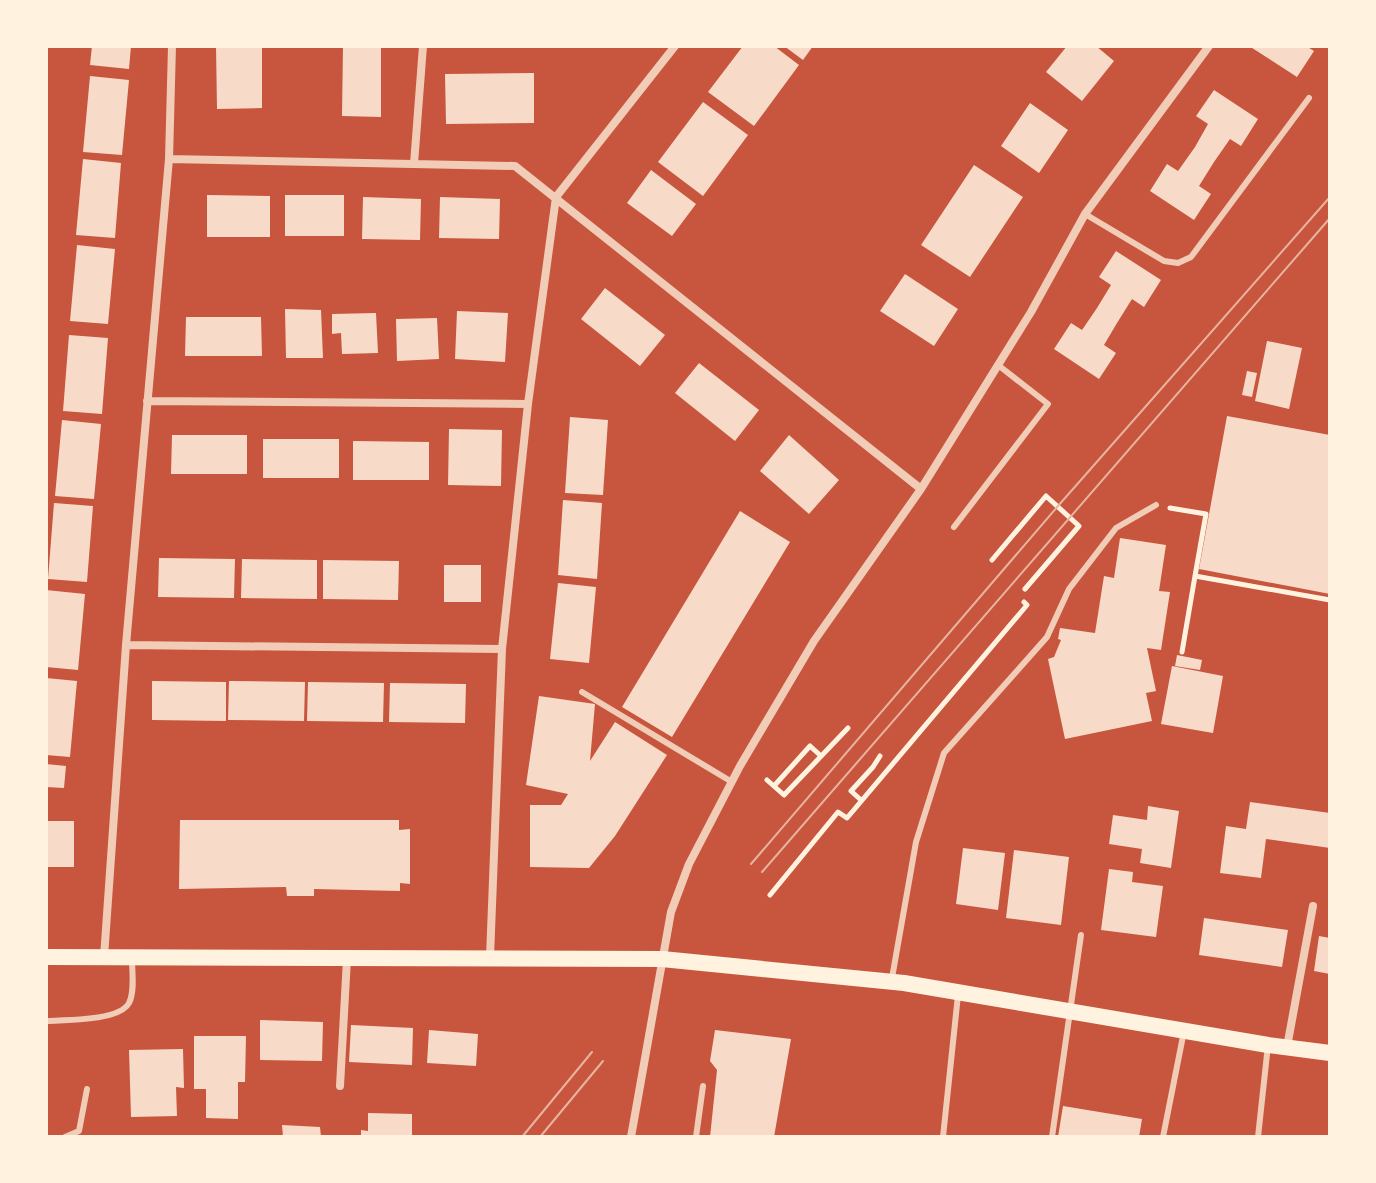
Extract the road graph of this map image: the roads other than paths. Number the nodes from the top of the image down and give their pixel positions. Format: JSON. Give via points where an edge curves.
{"nodes":[{"id":1,"x":172,"y":46,"type":"edge"},
{"id":2,"x":423,"y":46,"type":"edge"},
{"id":3,"x":675,"y":46,"type":"edge"},
{"id":4,"x":1209,"y":46,"type":"edge"},
{"id":5,"x":1309,"y":98,"type":"dead end"},
{"id":6,"x":169,"y":159,"type":"junction"},
{"id":7,"x":414,"y":164,"type":"junction"},
{"id":8,"x":556,"y":197,"type":"junction"},
{"id":9,"x":1085,"y":214,"type":"junction"},
{"id":10,"x":998,"y":365,"type":"junction"},
{"id":11,"x":147,"y":401,"type":"junction"},
{"id":12,"x":528,"y":404,"type":"junction"},
{"id":13,"x":921,"y":489,"type":"junction"},
{"id":14,"x":1156,"y":505,"type":"road end"},
{"id":15,"x":954,"y":527,"type":"dead end"},
{"id":16,"x":126,"y":645,"type":"junction"},
{"id":17,"x":502,"y":649,"type":"junction"},
{"id":18,"x":582,"y":692,"type":"dead end"},
{"id":19,"x":732,"y":782,"type":"junction"},
{"id":20,"x":1313,"y":906,"type":"dead end"},
{"id":21,"x":1081,"y":935,"type":"dead end"},
{"id":22,"x":46,"y":957,"type":"edge"},
{"id":23,"x":104,"y":957,"type":"junction"},
{"id":24,"x":490,"y":957,"type":"junction"},
{"id":25,"x":132,"y":958,"type":"junction"},
{"id":26,"x":347,"y":959,"type":"junction"},
{"id":27,"x":662,"y":959,"type":"junction"},
{"id":28,"x":892,"y":982,"type":"junction"},
{"id":29,"x":959,"y":991,"type":"junction"},
{"id":30,"x":1071,"y":1012,"type":"junction"},
{"id":31,"x":46,"y":1021,"type":"edge"},
{"id":32,"x":1184,"y":1031,"type":"junction"},
{"id":33,"x":1268,"y":1045,"type":"junction"},
{"id":34,"x":1287,"y":1048,"type":"junction"},
{"id":35,"x":1330,"y":1053,"type":"edge"},
{"id":36,"x":340,"y":1086,"type":"dead end"},
{"id":37,"x":703,"y":1086,"type":"dead end"},
{"id":38,"x":87,"y":1089,"type":"dead end"},
{"id":39,"x":65,"y":1137,"type":"edge"},
{"id":40,"x":631,"y":1137,"type":"edge"},
{"id":41,"x":696,"y":1137,"type":"edge"},
{"id":42,"x":943,"y":1137,"type":"edge"},
{"id":43,"x":1052,"y":1137,"type":"edge"},
{"id":44,"x":1163,"y":1137,"type":"edge"},
{"id":45,"x":1258,"y":1137,"type":"edge"}],
"edges":[{"from":1,"to":6,"type":"street"},
{"from":2,"to":7,"type":"street"},
{"from":3,"to":8,"type":"street"},
{"from":4,"to":9,"type":"street"},
{"from":5,"to":9,"type":"lane","via":[[1191,257],[1178,263],[1164,261]]},
{"from":6,"to":7,"type":"street"},
{"from":6,"to":11,"type":"street"},
{"from":7,"to":8,"type":"street","via":[[515,166]]},
{"from":8,"to":12,"type":"street"},
{"from":8,"to":13,"type":"street"},
{"from":9,"to":10,"type":"street"},
{"from":10,"to":13,"type":"street"},
{"from":10,"to":15,"type":"lane","via":[[1048,404]]},
{"from":11,"to":12,"type":"street"},
{"from":11,"to":16,"type":"street"},
{"from":12,"to":17,"type":"street"},
{"from":13,"to":19,"type":"street","via":[[814,641]]},
{"from":14,"to":28,"type":"lane","via":[[1116,528],[1069,589],[1047,637],[944,753],[916,842]]},
{"from":16,"to":17,"type":"street"},
{"from":16,"to":23,"type":"street"},
{"from":17,"to":24,"type":"street"},
{"from":18,"to":19,"type":"lane"},
{"from":19,"to":27,"type":"street","via":[[689,864],[671,912]]},
{"from":20,"to":34,"type":"street"},
{"from":21,"to":30,"type":"lane"},
{"from":22,"to":23,"type":"main road"},
{"from":23,"to":25,"type":"main road"},
{"from":24,"to":26,"type":"main road"},
{"from":24,"to":27,"type":"main road"},
{"from":25,"to":26,"type":"main road"},
{"from":25,"to":31,"type":"lane","via":[[131,1001],[123,1011]]},
{"from":26,"to":36,"type":"street"},
{"from":27,"to":28,"type":"main road"},
{"from":27,"to":40,"type":"street"},
{"from":28,"to":29,"type":"main road"},
{"from":29,"to":30,"type":"main road"},
{"from":29,"to":42,"type":"lane"},
{"from":30,"to":32,"type":"main road"},
{"from":30,"to":43,"type":"lane"},
{"from":32,"to":33,"type":"main road"},
{"from":32,"to":44,"type":"lane"},
{"from":33,"to":34,"type":"main road"},
{"from":33,"to":45,"type":"lane"},
{"from":34,"to":35,"type":"main road"},
{"from":37,"to":41,"type":"lane"},
{"from":38,"to":39,"type":"lane","via":[[79,1131]]}]}
